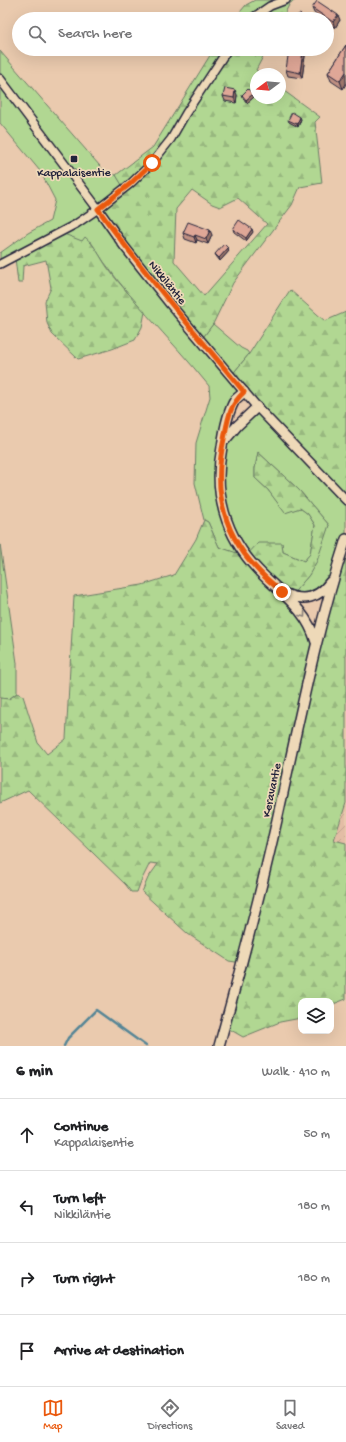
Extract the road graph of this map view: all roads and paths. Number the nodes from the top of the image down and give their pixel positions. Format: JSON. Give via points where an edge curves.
{"nodes":[{"id":1,"x":286,"y":0,"type":"edge"},
{"id":2,"x":261,"y":12,"type":"edge"},
{"id":3,"x":223,"y":56,"type":"edge"},
{"id":4,"x":0,"y":79,"type":"edge"},
{"id":5,"x":98,"y":209,"type":"junction"},
{"id":6,"x":0,"y":264,"type":"edge"},
{"id":7,"x":244,"y":392,"type":"junction"},
{"id":8,"x":257,"y":407,"type":"junction"},
{"id":9,"x":222,"y":444,"type":"junction"},
{"id":10,"x":346,"y":500,"type":"edge"},
{"id":11,"x":346,"y":539,"type":"edge"},
{"id":12,"x":332,"y":580,"type":"junction"},
{"id":13,"x":282,"y":592,"type":"junction"},
{"id":14,"x":316,"y":642,"type":"junction"},
{"id":15,"x":219,"y":1046,"type":"edge"}],
"edges":[{"from":1,"to":2,"type":"street"},
{"from":3,"to":5,"type":"street","via":[[172,139],[152,163]]},
{"from":4,"to":5,"type":"street","name":"Nikkiläntie"},
{"from":5,"to":6,"type":"street","via":[[76,224]]},
{"from":5,"to":7,"type":"street","name":"Nikkiläntie","via":[[170,304]]},
{"from":7,"to":8,"type":"street","name":"Nikkiläntie"},
{"from":7,"to":9,"type":"main road","via":[[232,406]]},
{"from":8,"to":9,"type":"main road"},
{"from":8,"to":10,"type":"street","name":"Nikkiläntie"},
{"from":9,"to":13,"type":"main road","via":[[218,476],[219,494],[229,529],[257,570]]},
{"from":11,"to":12,"type":"main road","name":"Keravantie"},
{"from":12,"to":13,"type":"main road","via":[[323,591],[312,597],[302,598]]},
{"from":12,"to":14,"type":"main road","name":"Keravantie"},
{"from":13,"to":14,"type":"main road","one_way":true,"via":[[310,624]]},
{"from":14,"to":15,"type":"main road","name":"Keravantie","via":[[259,896]]}]}
